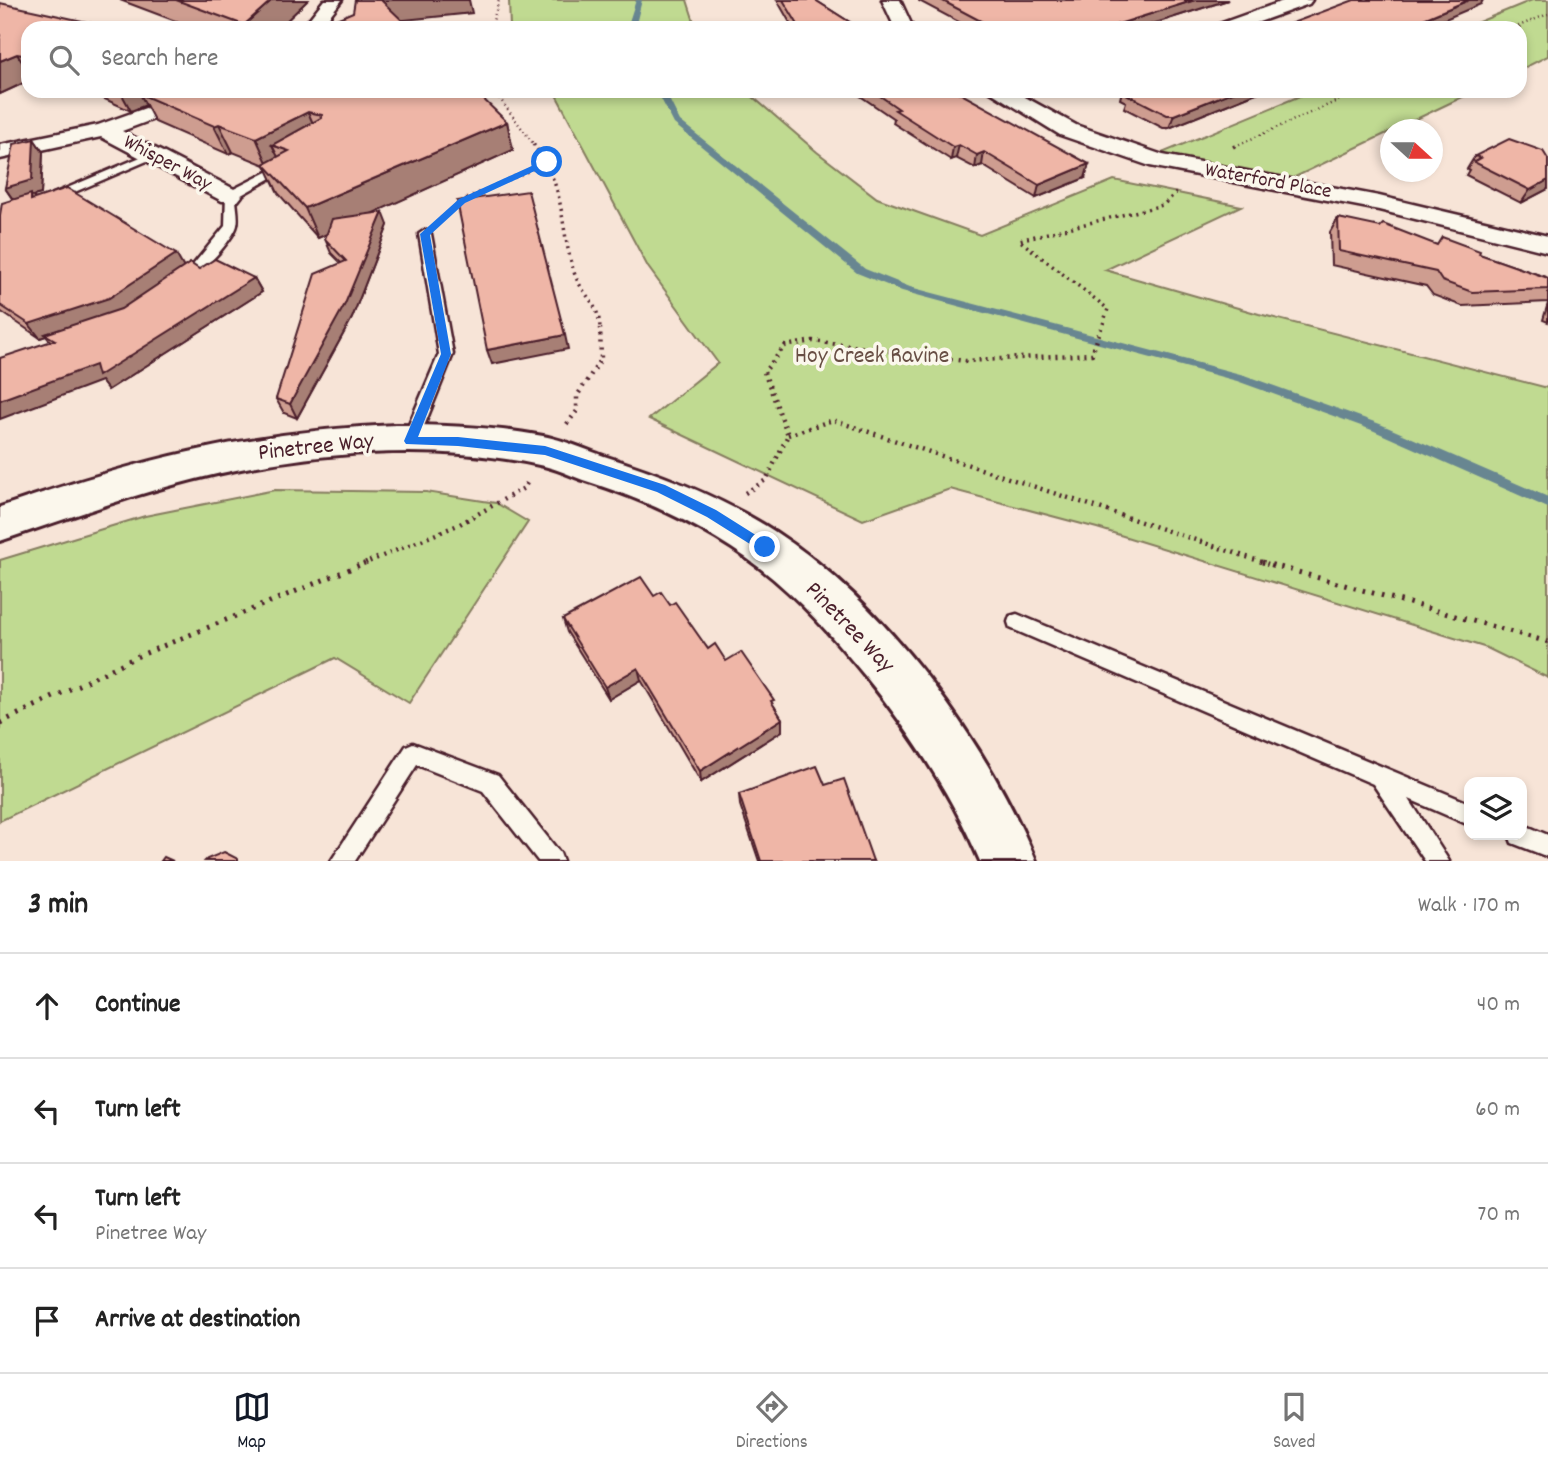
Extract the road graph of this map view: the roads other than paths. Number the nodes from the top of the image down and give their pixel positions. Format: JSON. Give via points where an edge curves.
{"nodes":[{"id":1,"x":333,"y":0,"type":"edge"},
{"id":2,"x":891,"y":0,"type":"edge"},
{"id":3,"x":1303,"y":0,"type":"edge"},
{"id":4,"x":316,"y":21,"type":"edge"},
{"id":5,"x":901,"y":21,"type":"edge"},
{"id":6,"x":1244,"y":21,"type":"edge"},
{"id":7,"x":193,"y":98,"type":"edge"},
{"id":8,"x":1012,"y":98,"type":"edge"},
{"id":9,"x":104,"y":130,"type":"junction"},
{"id":10,"x":0,"y":152,"type":"edge"},
{"id":11,"x":150,"y":156,"type":"junction"},
{"id":12,"x":301,"y":157,"type":"edge"},
{"id":13,"x":230,"y":196,"type":"junction"},
{"id":14,"x":44,"y":201,"type":"edge"},
{"id":15,"x":425,"y":234,"type":"road end"},
{"id":16,"x":1548,"y":244,"type":"edge"},
{"id":17,"x":165,"y":290,"type":"edge"},
{"id":18,"x":410,"y":441,"type":"junction"},
{"id":19,"x":0,"y":524,"type":"edge"},
{"id":20,"x":1017,"y":622,"type":"dead end"},
{"id":21,"x":1382,"y":779,"type":"junction"},
{"id":22,"x":1464,"y":812,"type":"edge"},
{"id":23,"x":1527,"y":838,"type":"edge"},
{"id":24,"x":1548,"y":846,"type":"edge"},
{"id":25,"x":342,"y":861,"type":"edge"},
{"id":26,"x":552,"y":861,"type":"edge"},
{"id":27,"x":1008,"y":861,"type":"edge"},
{"id":28,"x":1438,"y":861,"type":"edge"}],
"edges":[{"from":1,"to":4,"type":"street"},
{"from":2,"to":5,"type":"street"},
{"from":3,"to":6,"type":"street"},
{"from":7,"to":9,"type":"street"},
{"from":8,"to":16,"type":"street","name":"Waterford Place","via":[[1090,139],[1200,171],[1354,198]]},
{"from":9,"to":10,"type":"street"},
{"from":9,"to":11,"type":"street","name":"Whisper Way"},
{"from":11,"to":13,"type":"street","name":"Whisper Way"},
{"from":11,"to":14,"type":"lane"},
{"from":12,"to":13,"type":"lane"},
{"from":13,"to":17,"type":"lane","via":[[231,226],[198,268]]},
{"from":15,"to":18,"type":"lane","via":[[446,354]]},
{"from":18,"to":19,"type":"main road","name":"Pinetree Way","via":[[304,446],[220,459],[152,474]]},
{"from":18,"to":27,"type":"main road","name":"Pinetree Way","via":[[458,441],[545,451],[661,488],[765,547],[855,629],[900,681],[940,736]]},
{"from":20,"to":21,"type":"lane"},
{"from":21,"to":22,"type":"lane"},
{"from":21,"to":28,"type":"lane"},
{"from":23,"to":24,"type":"lane"},
{"from":25,"to":26,"type":"lane","via":[[413,753],[490,783]]}]}
